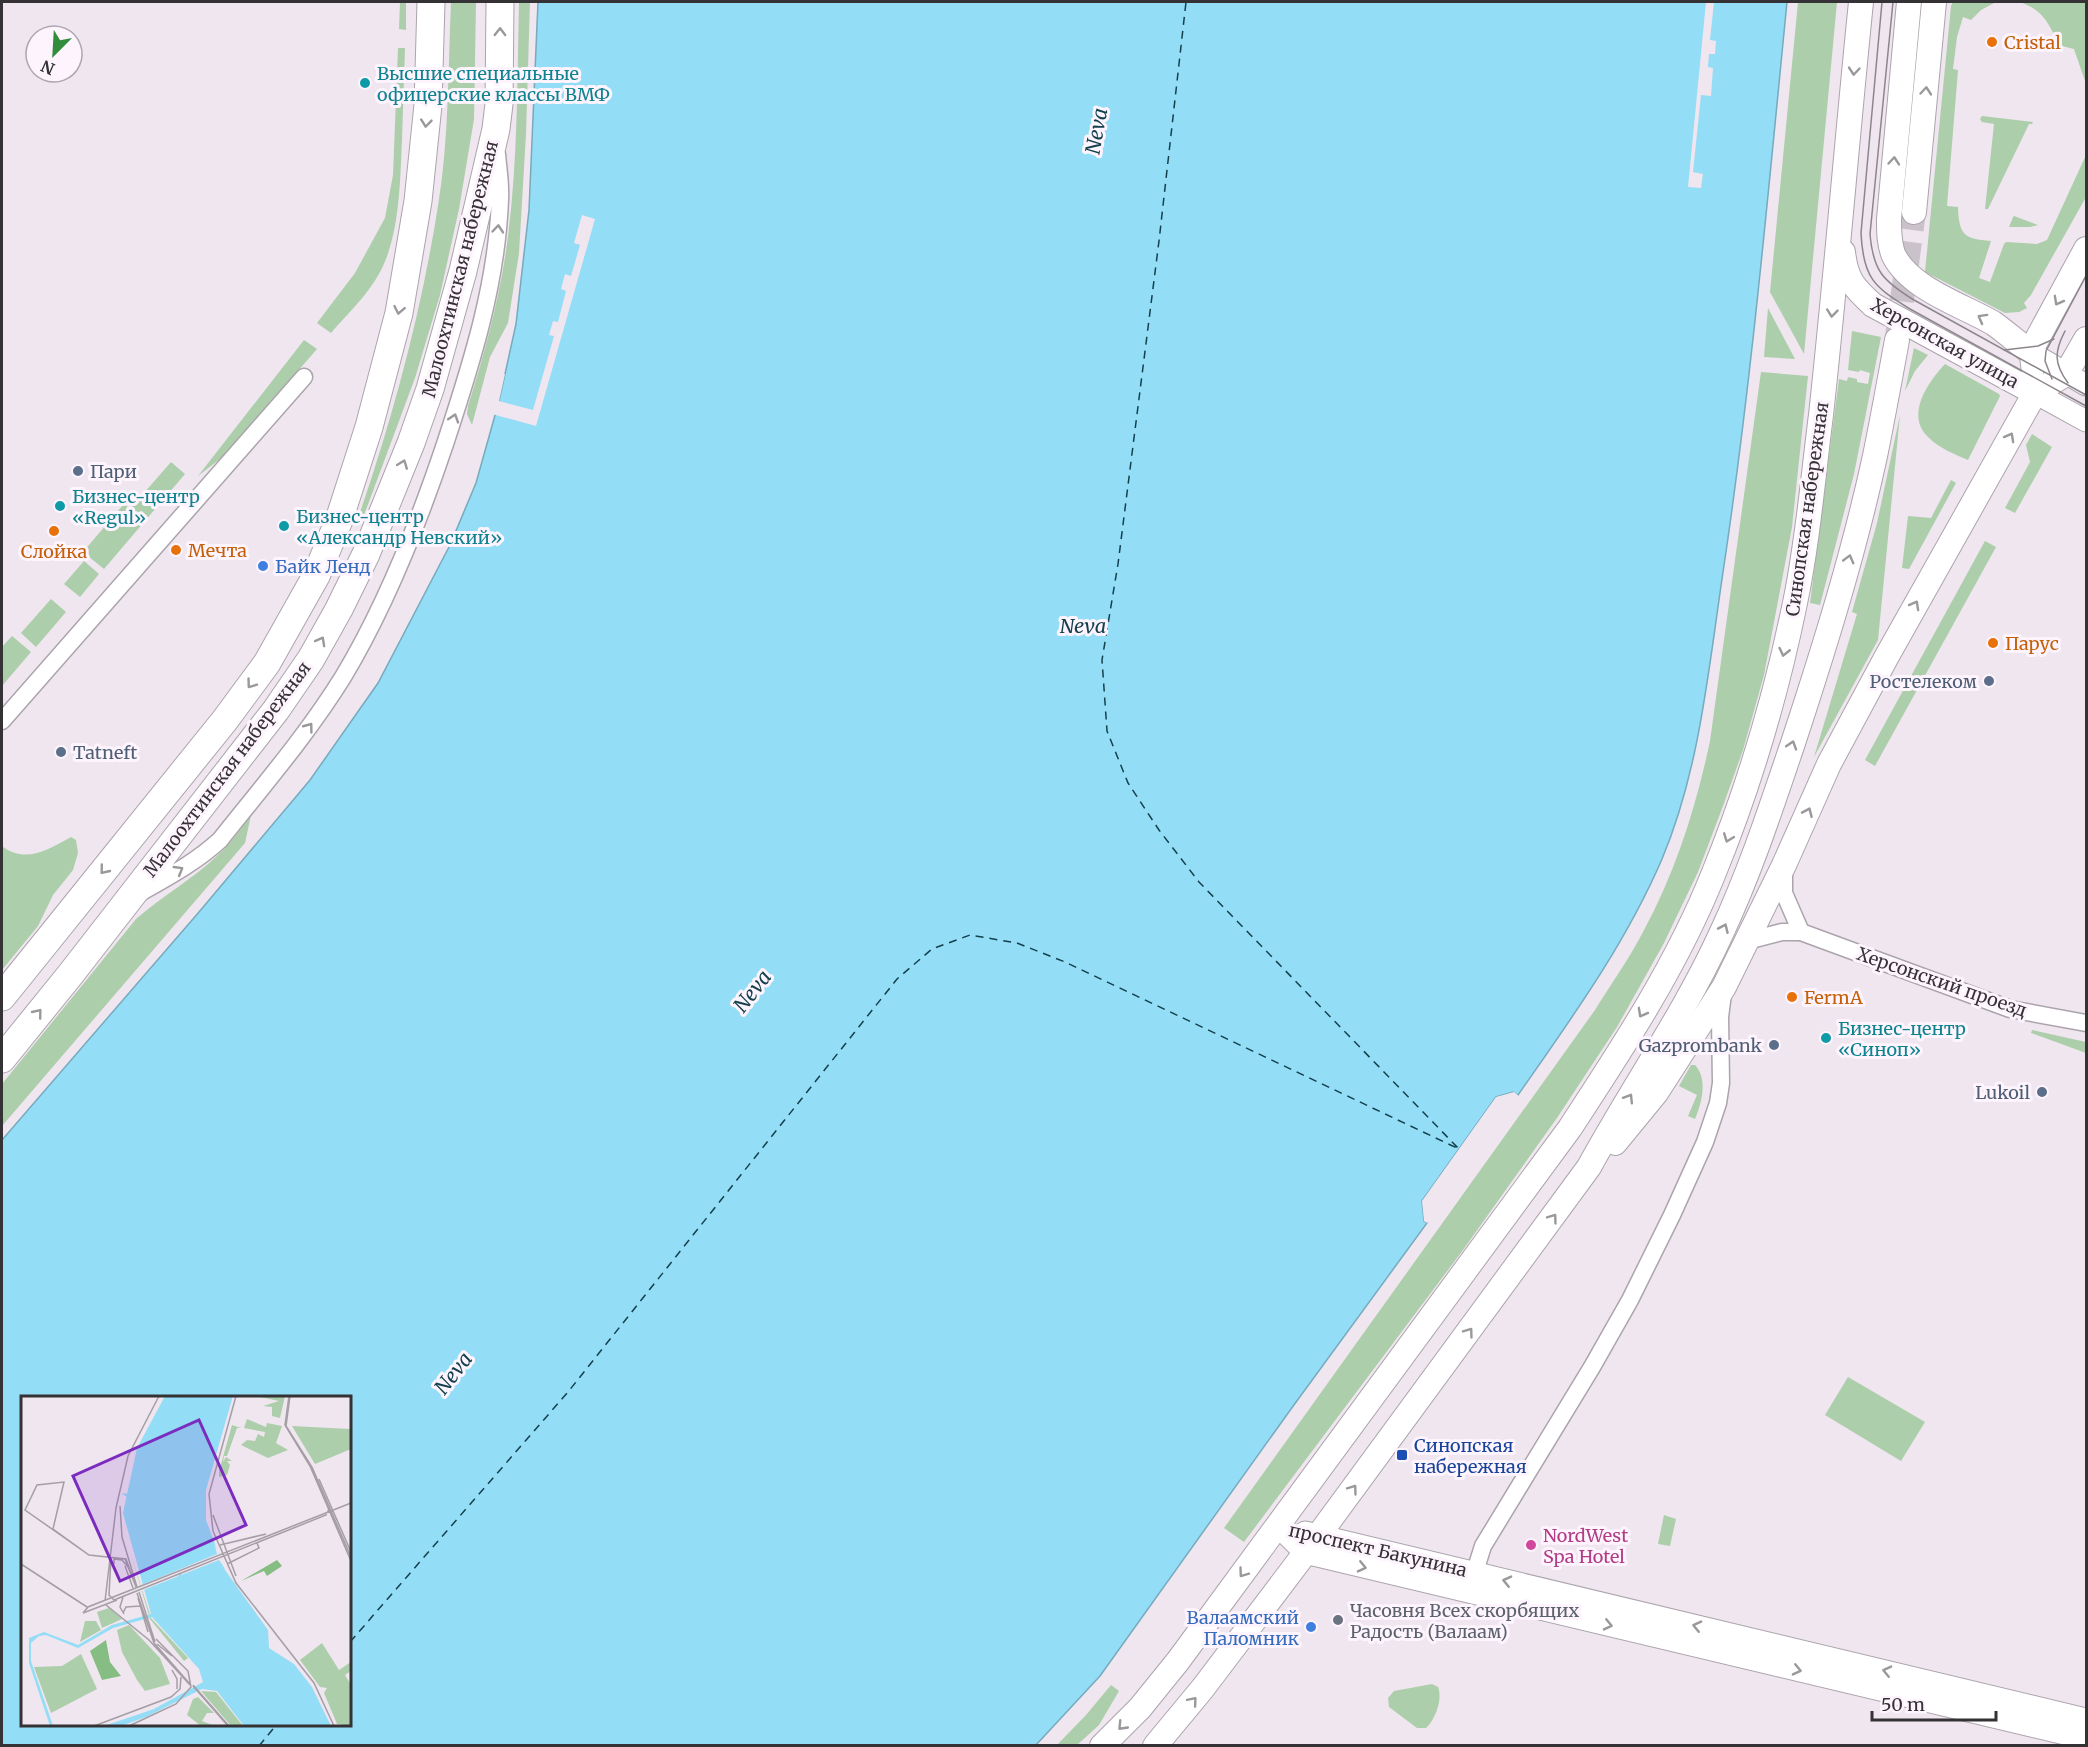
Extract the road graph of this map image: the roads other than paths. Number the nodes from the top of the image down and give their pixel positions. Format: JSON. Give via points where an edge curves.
{"nodes":[{"id":1,"x":431,"y":2,"type":"edge"},
{"id":2,"x":500,"y":2,"type":"edge"},
{"id":3,"x":1861,"y":2,"type":"edge"},
{"id":4,"x":1909,"y":2,"type":"edge"},
{"id":5,"x":1934,"y":2,"type":"edge"},
{"id":6,"x":497,"y":117,"type":"junction"},
{"id":7,"x":1914,"y":212,"type":"tunnel mouth"},
{"id":8,"x":1840,"y":234,"type":"junction"},
{"id":9,"x":2086,"y":249,"type":"edge"},
{"id":10,"x":2086,"y":339,"type":"edge"},
{"id":11,"x":1897,"y":340,"type":"tunnel mouth"},
{"id":12,"x":2030,"y":352,"type":"junction"},
{"id":13,"x":304,"y":378,"type":"dead end"},
{"id":14,"x":2076,"y":380,"type":"edge"},
{"id":15,"x":2035,"y":393,"type":"junction"},
{"id":16,"x":2086,"y":421,"type":"edge"},
{"id":17,"x":2,"y":721,"type":"edge"},
{"id":18,"x":1784,"y":865,"type":"junction"},
{"id":19,"x":129,"y":899,"type":"junction"},
{"id":20,"x":1801,"y":932,"type":"junction"},
{"id":21,"x":1747,"y":941,"type":"junction"},
{"id":22,"x":1724,"y":987,"type":"junction"},
{"id":23,"x":2,"y":997,"type":"edge"},
{"id":24,"x":2086,"y":1023,"type":"edge"},
{"id":25,"x":2,"y":1059,"type":"edge"},
{"id":26,"x":1589,"y":1167,"type":"junction"},
{"id":27,"x":1278,"y":1526,"type":"junction"},
{"id":28,"x":1312,"y":1544,"type":"junction"},
{"id":29,"x":1471,"y":1582,"type":"junction"},
{"id":30,"x":2086,"y":1719,"type":"edge"},
{"id":31,"x":2086,"y":1739,"type":"edge"},
{"id":32,"x":1102,"y":1746,"type":"edge"},
{"id":33,"x":1155,"y":1746,"type":"edge"}],
"edges":[{"from":1,"to":23,"type":"main road","name":"Малоохтинская набережная","one_way":true,"via":[[428,105],[418,201],[399,313],[369,427],[316,576],[267,663],[225,720]]},
{"from":6,"to":2,"type":"main road","name":"Малоохтинская набережная","one_way":true},
{"from":3,"to":8,"type":"main road","name":"Синопская набережная","one_way":true},
{"from":12,"to":4,"type":"main road","name":"Херсонская улица","one_way":true,"via":[[1994,324],[1922,285],[1904,271],[1894,255],[1889,219]]},
{"from":7,"to":5,"type":"main road","one_way":true},
{"from":19,"to":6,"type":"main road","name":"Малоохтинская набережная","one_way":true,"via":[[276,710],[311,659],[366,554],[430,390],[463,271]]},
{"from":19,"to":6,"type":"street","one_way":true,"via":[[181,870],[220,840],[311,725],[343,677],[372,622],[432,482],[475,352],[496,248],[500,207]]},
{"from":8,"to":15,"type":"main road","name":"Херсонская улица","via":[[1845,267],[1854,288],[1873,305]]},
{"from":8,"to":27,"type":"main road","name":"Синопская набережная","one_way":true,"via":[[1808,528],[1796,600],[1758,754],[1712,878],[1627,1040],[1570,1128]]},
{"from":9,"to":12,"type":"main road","one_way":true},
{"from":10,"to":14,"type":"main road"},
{"from":26,"to":11,"type":"main road","one_way":true,"via":[[1668,1036],[1749,872],[1838,597],[1875,457]]},
{"from":12,"to":14,"type":"street","name":"Херсонская улица"},
{"from":12,"to":15,"type":"street"},
{"from":13,"to":17,"type":"street"},
{"from":14,"to":15,"type":"main road"},
{"from":15,"to":16,"type":"street","name":"Херсонская улица"},
{"from":18,"to":15,"type":"main road","one_way":true,"via":[[1840,744]]},
{"from":18,"to":20,"type":"street","via":[[1784,893]]},
{"from":18,"to":21,"type":"main road"},
{"from":25,"to":19,"type":"main road","name":"Малоохтинская набережная","one_way":true},
{"from":20,"to":21,"type":"street","name":"Херсонский проезд","via":[[1782,932]]},
{"from":20,"to":24,"type":"street","name":"Херсонский проезд","via":[[2010,1009]]},
{"from":21,"to":22,"type":"main road"},
{"from":22,"to":26,"type":"main road","via":[[1656,1093],[1622,1137]]},
{"from":22,"to":29,"type":"street","via":[[1720,1017],[1721,1083],[1705,1142],[1646,1270],[1483,1546]]},
{"from":28,"to":26,"type":"main road","one_way":true},
{"from":27,"to":28,"type":"street","name":"проспект Бакунина"},
{"from":27,"to":32,"type":"main road","name":"Синопская набережная","one_way":true,"via":[[1178,1661]]},
{"from":28,"to":29,"type":"street","name":"проспект Бакунина"},
{"from":33,"to":28,"type":"main road","one_way":true},
{"from":30,"to":29,"type":"street","name":"проспект Бакунина","one_way":true},
{"from":29,"to":31,"type":"street","name":"проспект Бакунина","one_way":true}]}
